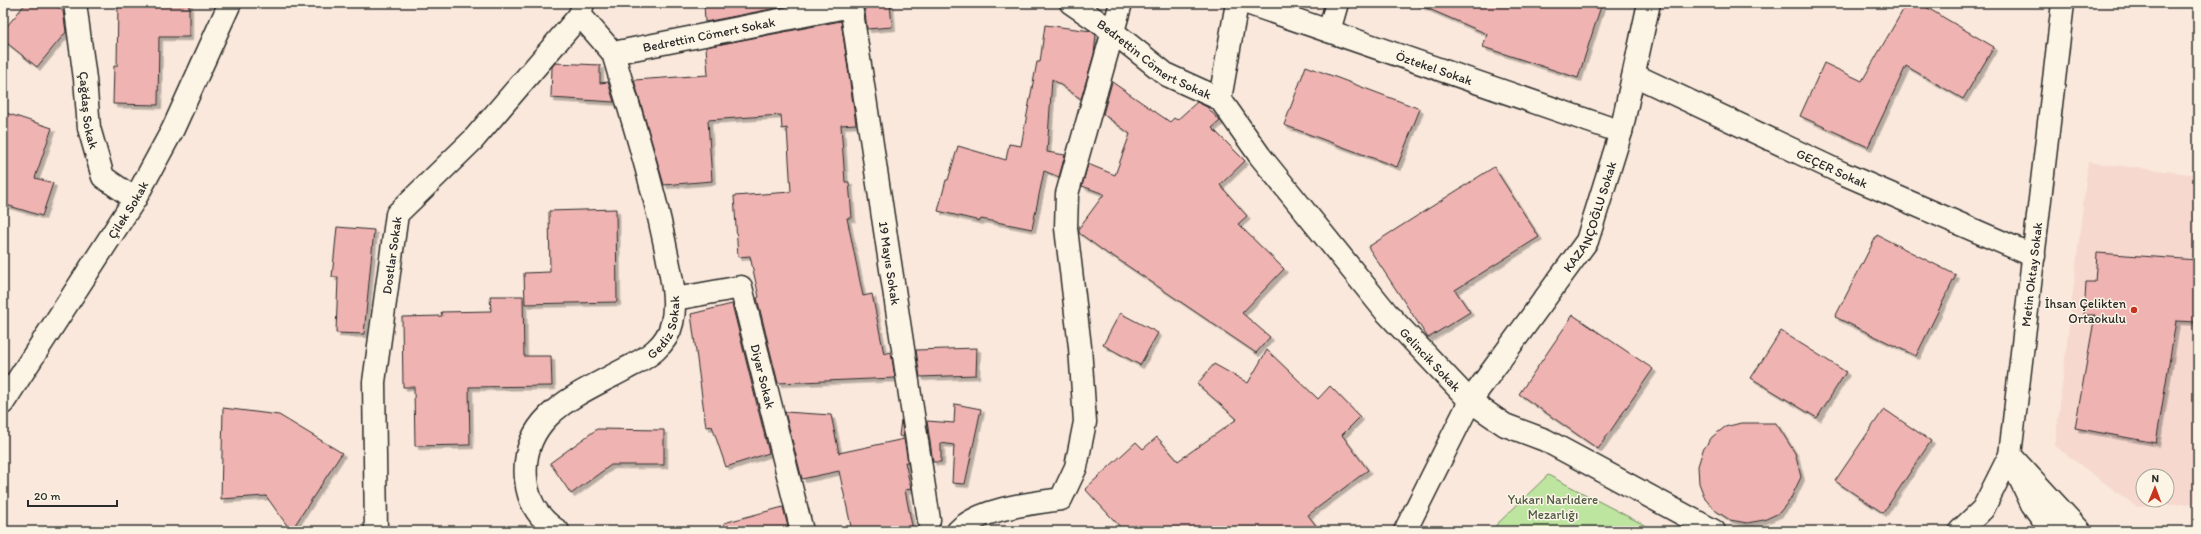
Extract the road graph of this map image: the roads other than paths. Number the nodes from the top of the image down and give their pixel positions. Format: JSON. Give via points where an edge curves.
{"nodes":[{"id":1,"x":75,"y":3,"type":"edge"},
{"id":2,"x":230,"y":3,"type":"edge"},
{"id":3,"x":1071,"y":3,"type":"edge"},
{"id":4,"x":1121,"y":3,"type":"edge"},
{"id":5,"x":1237,"y":3,"type":"edge"},
{"id":6,"x":1247,"y":3,"type":"edge"},
{"id":7,"x":1336,"y":3,"type":"edge"},
{"id":8,"x":1649,"y":3,"type":"edge"},
{"id":9,"x":2060,"y":4,"type":"edge"},
{"id":10,"x":851,"y":5,"type":"edge"},
{"id":11,"x":581,"y":9,"type":"edge"},
{"id":12,"x":1112,"y":31,"type":"junction"},
{"id":13,"x":1329,"y":31,"type":"junction"},
{"id":14,"x":613,"y":53,"type":"junction"},
{"id":15,"x":1634,"y":75,"type":"junction"},
{"id":16,"x":1220,"y":99,"type":"junction"},
{"id":17,"x":1621,"y":132,"type":"junction"},
{"id":18,"x":135,"y":199,"type":"junction"},
{"id":19,"x":2034,"y":256,"type":"junction"},
{"id":20,"x":675,"y":299,"type":"junction"},
{"id":21,"x":1470,"y":401,"type":"junction"},
{"id":22,"x":3,"y":403,"type":"edge"},
{"id":23,"x":2010,"y":455,"type":"junction"},
{"id":24,"x":929,"y":520,"type":"dead end"},
{"id":25,"x":376,"y":531,"type":"edge"},
{"id":26,"x":558,"y":531,"type":"edge"},
{"id":27,"x":802,"y":531,"type":"edge"},
{"id":28,"x":958,"y":531,"type":"edge"},
{"id":29,"x":1405,"y":531,"type":"edge"},
{"id":30,"x":1714,"y":531,"type":"edge"},
{"id":31,"x":1960,"y":531,"type":"edge"},
{"id":32,"x":2052,"y":531,"type":"edge"},
{"id":33,"x":2080,"y":531,"type":"edge"}],
"edges":[{"from":1,"to":18,"type":"street","name":"Çağdaş Sokak","via":[[89,128],[103,177]]},
{"from":2,"to":18,"type":"street","name":"Çilek Sokak","via":[[173,129]]},
{"from":3,"to":12,"type":"street","name":"Bedrettin Cömert Sokak"},
{"from":4,"to":12,"type":"street"},
{"from":5,"to":16,"type":"street"},
{"from":6,"to":13,"type":"street","name":"Öztekel Sokak"},
{"from":7,"to":13,"type":"street"},
{"from":8,"to":15,"type":"street","name":"KAZANÇOĞLU Sokak"},
{"from":9,"to":19,"type":"street","name":"Metin Oktay Sokak"},
{"from":10,"to":14,"type":"street","name":"Bedrettin Cömert Sokak"},
{"from":10,"to":24,"type":"street","name":"19 Mayıs Sokak"},
{"from":11,"to":14,"type":"street"},
{"from":11,"to":25,"type":"street","name":"Dostlar Sokak","via":[[473,140],[397,214],[374,382]]},
{"from":12,"to":16,"type":"street","name":"Bedrettin Cömert Sokak","via":[[1167,75]]},
{"from":12,"to":28,"type":"street","via":[[1067,194],[1066,228],[1080,347],[1085,422],[1076,466],[1061,499],[1011,506],[966,523]]},
{"from":13,"to":17,"type":"street","name":"Öztekel Sokak"},
{"from":14,"to":20,"type":"street","name":"Gediz Sokak","via":[[663,235]]},
{"from":15,"to":17,"type":"street","name":"KAZANÇOĞLU Sokak"},
{"from":15,"to":19,"type":"street","name":"GEÇER Sokak","via":[[1842,173]]},
{"from":16,"to":21,"type":"street","name":"Gelincik Sokak","via":[[1260,156],[1386,312]]},
{"from":17,"to":21,"type":"street","name":"KAZANÇOĞLU Sokak","via":[[1587,242]]},
{"from":18,"to":22,"type":"street","name":"Çilek Sokak"},
{"from":19,"to":23,"type":"street","name":"Metin Oktay Sokak"},
{"from":20,"to":26,"type":"street","name":"Gediz Sokak","via":[[672,325],[657,350],[644,360],[564,403],[540,423],[532,436],[524,468],[528,494],[539,515]]},
{"from":20,"to":27,"type":"street","name":"Diyar Sokak","via":[[740,287]]},
{"from":21,"to":29,"type":"street","name":"KAZANÇOĞLU Sokak"},
{"from":21,"to":30,"type":"street","name":"Gelincik Sokak","via":[[1505,425],[1545,440]]},
{"from":23,"to":31,"type":"street","name":"Metin Oktay Sokak","via":[[1983,509]]},
{"from":23,"to":32,"type":"street","via":[[2032,504]]},
{"from":23,"to":33,"type":"street"}]}
